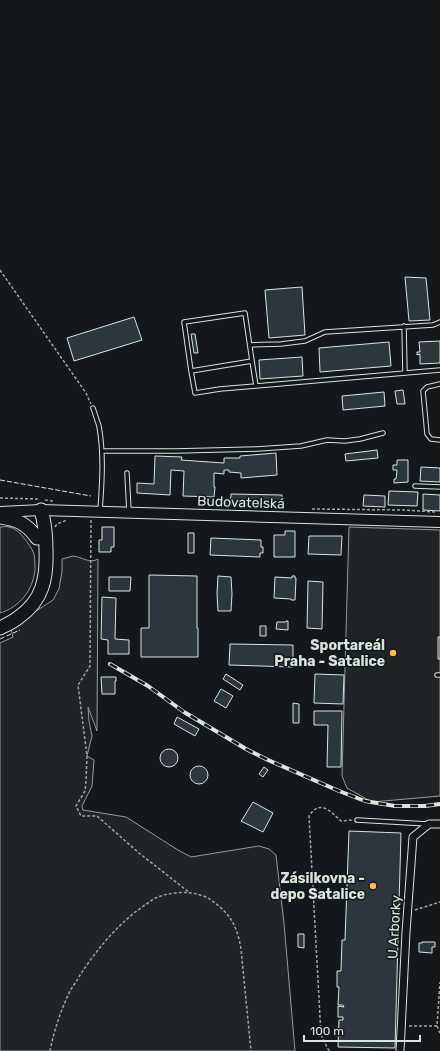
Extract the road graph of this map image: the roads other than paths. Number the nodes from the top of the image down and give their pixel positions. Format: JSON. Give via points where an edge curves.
{"nodes":[{"id":1,"x":440,"y":322,"type":"edge"},
{"id":2,"x":404,"y":326,"type":"junction"},
{"id":3,"x":250,"y":345,"type":"junction"},
{"id":4,"x":252,"y":361,"type":"junction"},
{"id":5,"x":440,"y":370,"type":"edge"},
{"id":6,"x":191,"y":371,"type":"junction"},
{"id":7,"x":405,"y":373,"type":"junction"},
{"id":8,"x":440,"y":384,"type":"edge"},
{"id":9,"x":256,"y":386,"type":"junction"},
{"id":10,"x":93,"y":408,"type":"road end"},
{"id":11,"x":383,"y":433,"type":"dead end"},
{"id":12,"x":440,"y":440,"type":"edge"},
{"id":13,"x":102,"y":450,"type":"junction"},
{"id":14,"x":127,"y":473,"type":"dead end"},
{"id":15,"x":415,"y":486,"type":"dead end"},
{"id":16,"x":440,"y":487,"type":"edge"},
{"id":17,"x":0,"y":506,"type":"edge"},
{"id":18,"x":41,"y":510,"type":"junction"},
{"id":19,"x":0,"y":512,"type":"edge"},
{"id":20,"x":129,"y":513,"type":"junction"},
{"id":21,"x":97,"y":515,"type":"junction"},
{"id":22,"x":0,"y":517,"type":"edge"},
{"id":23,"x":440,"y":522,"type":"edge"},
{"id":24,"x":37,"y":538,"type":"junction"},
{"id":25,"x":0,"y":621,"type":"edge"},
{"id":26,"x":0,"y":628,"type":"edge"},
{"id":27,"x":357,"y":820,"type":"road end"},
{"id":28,"x":429,"y":824,"type":"junction"},
{"id":29,"x":440,"y":824,"type":"edge"},
{"id":30,"x":400,"y":1051,"type":"edge"}],
"edges":[{"from":1,"to":2,"type":"lane","via":[[433,325]]},
{"from":2,"to":3,"type":"lane","via":[[325,332],[305,341]]},
{"from":2,"to":7,"type":"lane"},
{"from":3,"to":4,"type":"lane"},
{"from":3,"to":6,"type":"lane","via":[[245,313],[184,322]]},
{"from":4,"to":6,"type":"lane"},
{"from":4,"to":9,"type":"lane"},
{"from":5,"to":7,"type":"lane"},
{"from":6,"to":9,"type":"lane","via":[[195,393]]},
{"from":7,"to":9,"type":"lane"},
{"from":8,"to":12,"type":"lane","via":[[427,387],[423,391],[427,434],[431,439]]},
{"from":10,"to":13,"type":"lane","via":[[99,426]]},
{"from":11,"to":13,"type":"lane","via":[[353,440],[327,440],[301,446],[257,449]]},
{"from":13,"to":21,"type":"lane","via":[[102,488]]},
{"from":14,"to":20,"type":"lane"},
{"from":15,"to":16,"type":"lane"},
{"from":17,"to":18,"type":"street","name":"Budovatelská"},
{"from":18,"to":19,"type":"street","name":"Budovatelská"},
{"from":18,"to":21,"type":"street","name":"Budovatelská"},
{"from":18,"to":24,"type":"highway","via":[[36,528]]},
{"from":18,"to":26,"type":"highway","via":[[45,527],[46,562],[43,584],[39,595],[26,612]]},
{"from":20,"to":21,"type":"street","name":"Budovatelská"},
{"from":20,"to":23,"type":"street","name":"Budovatelská"},
{"from":22,"to":24,"type":"highway","via":[[23,523]]},
{"from":24,"to":25,"type":"highway","via":[[41,557],[38,584],[23,607]]},
{"from":27,"to":28,"type":"lane"},
{"from":28,"to":29,"type":"street"},
{"from":28,"to":30,"type":"street","name":"U Arborky","via":[[413,837]]}]}
